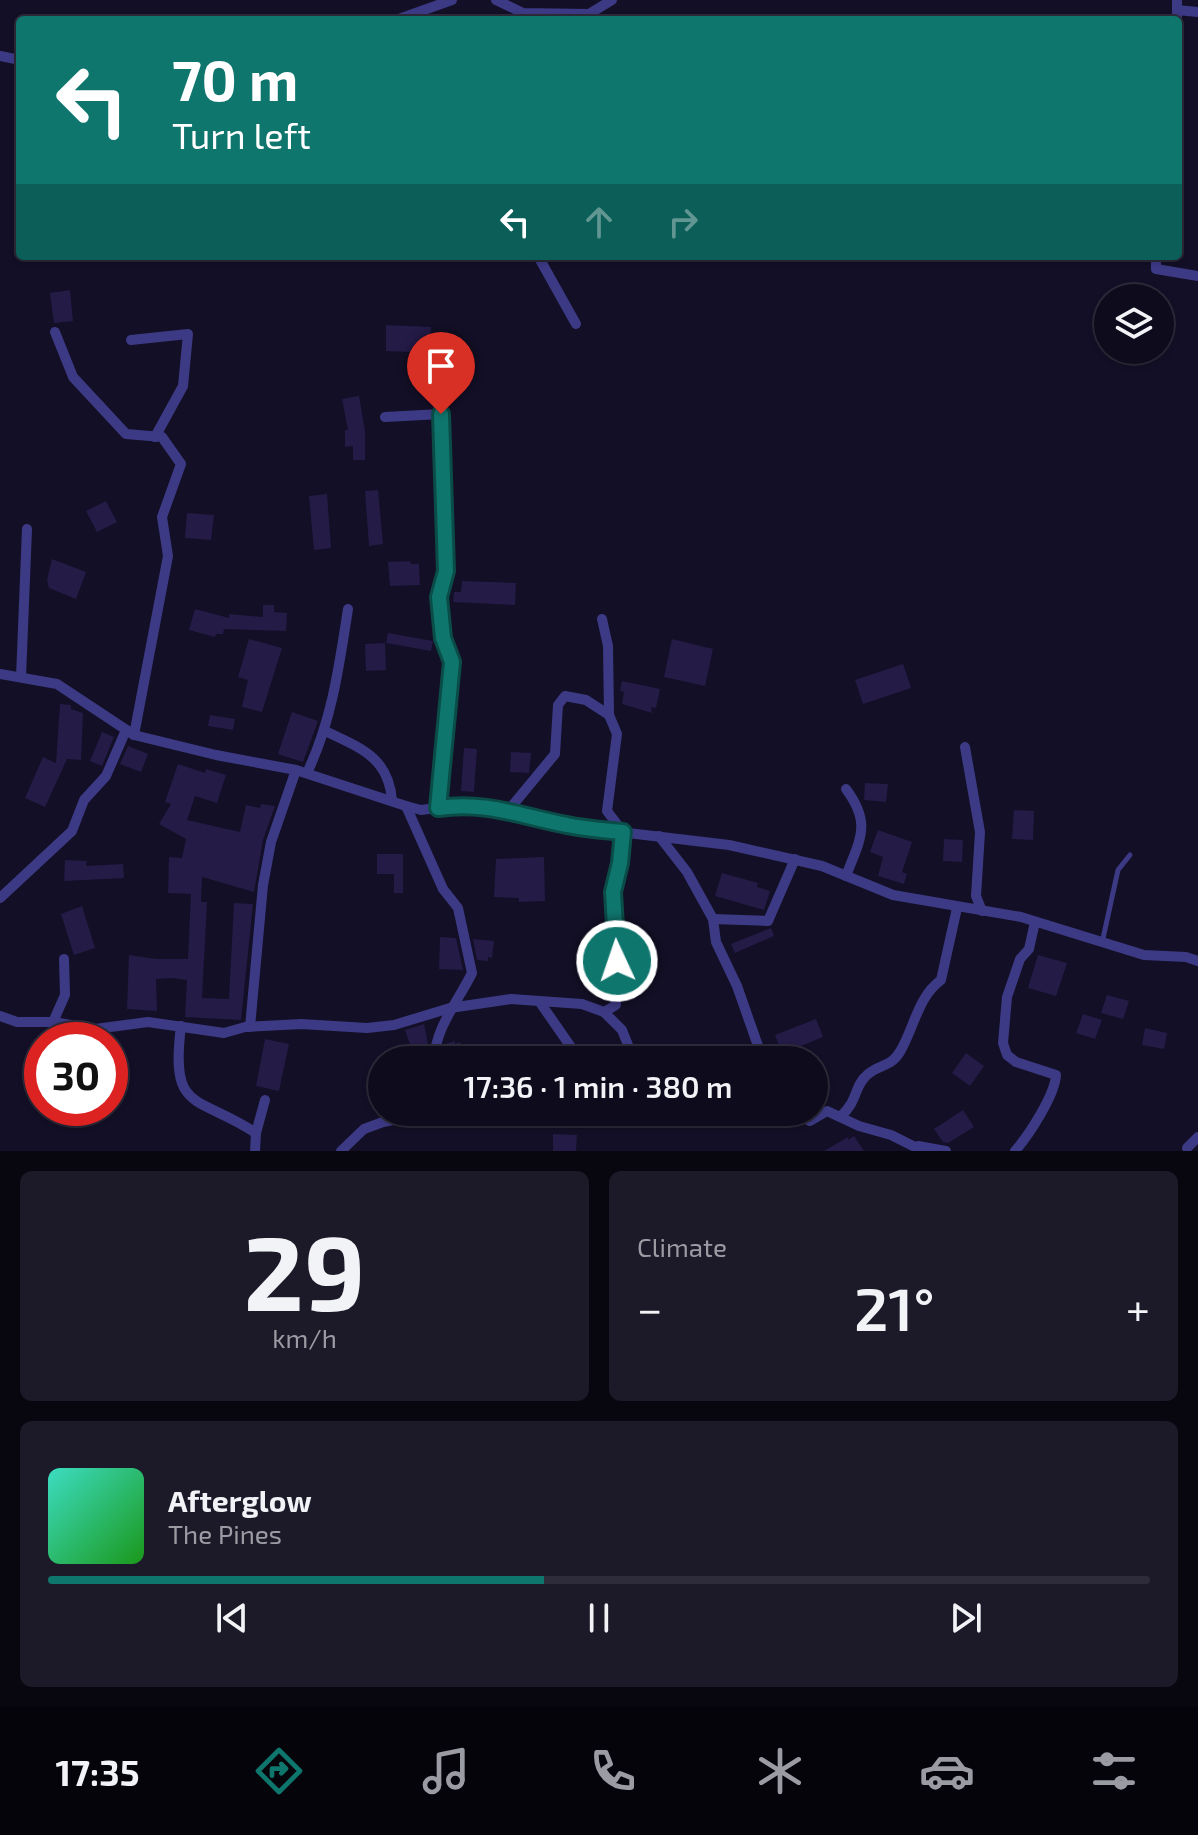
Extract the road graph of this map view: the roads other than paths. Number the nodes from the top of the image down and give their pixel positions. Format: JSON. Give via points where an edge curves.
{"nodes":[{"id":1,"x":452,"y":0,"type":"edge"},
{"id":2,"x":496,"y":0,"type":"edge"},
{"id":3,"x":612,"y":0,"type":"edge"},
{"id":4,"x":1177,"y":10,"type":"edge"},
{"id":5,"x":1198,"y":12,"type":"edge"},
{"id":6,"x":407,"y":16,"type":"edge"},
{"id":7,"x":540,"y":260,"type":"edge"},
{"id":8,"x":1156,"y":260,"type":"edge"},
{"id":9,"x":1198,"y":276,"type":"edge"},
{"id":10,"x":576,"y":324,"type":"dead end"},
{"id":11,"x":55,"y":332,"type":"dead end"},
{"id":12,"x":131,"y":340,"type":"dead end"},
{"id":13,"x":385,"y":417,"type":"dead end"},
{"id":14,"x":155,"y":437,"type":"junction"},
{"id":15,"x":27,"y":529,"type":"dead end"},
{"id":16,"x":348,"y":609,"type":"dead end"},
{"id":17,"x":602,"y":619,"type":"dead end"},
{"id":18,"x":0,"y":674,"type":"edge"},
{"id":19,"x":21,"y":677,"type":"junction"},
{"id":20,"x":609,"y":715,"type":"junction"},
{"id":21,"x":325,"y":731,"type":"junction"},
{"id":22,"x":130,"y":732,"type":"junction"},
{"id":23,"x":965,"y":747,"type":"dead end"},
{"id":24,"x":302,"y":771,"type":"junction"},
{"id":25,"x":846,"y":789,"type":"dead end"},
{"id":26,"x":392,"y":801,"type":"junction"},
{"id":27,"x":406,"y":806,"type":"junction"},
{"id":28,"x":438,"y":808,"type":"junction"},
{"id":29,"x":507,"y":812,"type":"junction"},
{"id":30,"x":623,"y":832,"type":"junction"},
{"id":31,"x":659,"y":836,"type":"junction"},
{"id":32,"x":1130,"y":855,"type":"dead end"},
{"id":33,"x":795,"y":859,"type":"junction"},
{"id":34,"x":846,"y":876,"type":"junction"},
{"id":35,"x":0,"y":898,"type":"edge"},
{"id":36,"x":957,"y":908,"type":"junction"},
{"id":37,"x":982,"y":911,"type":"junction"},
{"id":38,"x":713,"y":919,"type":"junction"},
{"id":39,"x":1035,"y":922,"type":"junction"},
{"id":40,"x":1101,"y":944,"type":"junction"},
{"id":41,"x":64,"y":959,"type":"dead end"},
{"id":42,"x":1198,"y":961,"type":"edge"},
{"id":43,"x":539,"y":1001,"type":"junction"},
{"id":44,"x":450,"y":1008,"type":"junction"},
{"id":45,"x":604,"y":1012,"type":"junction"},
{"id":46,"x":0,"y":1016,"type":"edge"},
{"id":47,"x":24,"y":1022,"type":"edge"},
{"id":48,"x":53,"y":1022,"type":"edge"},
{"id":49,"x":128,"y":1025,"type":"edge"},
{"id":50,"x":181,"y":1026,"type":"junction"},
{"id":51,"x":250,"y":1027,"type":"junction"},
{"id":52,"x":436,"y":1046,"type":"edge"},
{"id":53,"x":570,"y":1046,"type":"edge"},
{"id":54,"x":628,"y":1046,"type":"edge"},
{"id":55,"x":758,"y":1046,"type":"edge"},
{"id":56,"x":265,"y":1100,"type":"dead end"},
{"id":57,"x":828,"y":1111,"type":"edge"},
{"id":58,"x":841,"y":1116,"type":"junction"},
{"id":59,"x":372,"y":1126,"type":"edge"},
{"id":60,"x":256,"y":1133,"type":"junction"},
{"id":61,"x":1198,"y":1137,"type":"edge"},
{"id":62,"x":920,"y":1148,"type":"edge"},
{"id":63,"x":1187,"y":1148,"type":"dead end"},
{"id":64,"x":255,"y":1151,"type":"edge"},
{"id":65,"x":341,"y":1151,"type":"edge"},
{"id":66,"x":946,"y":1151,"type":"edge"},
{"id":67,"x":1015,"y":1151,"type":"edge"}],
"edges":[{"from":1,"to":6,"type":"street"},
{"from":2,"to":3,"type":"street","via":[[523,13],[589,14]]},
{"from":4,"to":5,"type":"street"},
{"from":7,"to":10,"type":"street"},
{"from":8,"to":9,"type":"street","via":[[1156,269]]},
{"from":11,"to":14,"type":"street","via":[[73,377],[126,434]]},
{"from":12,"to":14,"type":"street","via":[[188,334],[183,386]]},
{"from":13,"to":28,"type":"street","via":[[441,414],[446,571],[439,597],[443,638],[452,662]]},
{"from":14,"to":22,"type":"street","via":[[162,437],[181,464],[162,517],[168,556]]},
{"from":15,"to":19,"type":"street"},
{"from":16,"to":21,"type":"street"},
{"from":17,"to":20,"type":"street","via":[[608,646]]},
{"from":18,"to":19,"type":"street"},
{"from":19,"to":22,"type":"street","via":[[57,684]]},
{"from":20,"to":29,"type":"street","via":[[586,700],[565,696],[558,705],[555,754]]},
{"from":20,"to":30,"type":"street","via":[[617,734],[607,811]]},
{"from":21,"to":24,"type":"street"},
{"from":21,"to":26,"type":"street","via":[[380,764],[391,782]]},
{"from":22,"to":24,"type":"street"},
{"from":22,"to":35,"type":"street","via":[[106,776],[84,800],[72,831]]},
{"from":23,"to":37,"type":"street","via":[[980,832],[976,896]]},
{"from":24,"to":26,"type":"street"},
{"from":24,"to":51,"type":"street","via":[[271,842]]},
{"from":25,"to":34,"type":"street","via":[[861,809],[861,835]]},
{"from":26,"to":27,"type":"street"},
{"from":27,"to":28,"type":"street"},
{"from":27,"to":44,"type":"street","via":[[465,930],[472,973]]},
{"from":28,"to":29,"type":"street","via":[[467,804]]},
{"from":29,"to":30,"type":"street"},
{"from":30,"to":31,"type":"street"},
{"from":30,"to":45,"type":"street","via":[[613,892],[616,1005]]},
{"from":31,"to":33,"type":"street"},
{"from":31,"to":38,"type":"street"},
{"from":32,"to":40,"type":"lane","via":[[1118,870]]},
{"from":33,"to":34,"type":"street"},
{"from":33,"to":38,"type":"street","via":[[768,921]]},
{"from":34,"to":36,"type":"street","via":[[893,895]]},
{"from":36,"to":37,"type":"street"},
{"from":36,"to":58,"type":"street","via":[[941,980],[927,990],[891,1065],[866,1076]]},
{"from":37,"to":39,"type":"street"},
{"from":38,"to":55,"type":"street","via":[[716,942]]},
{"from":39,"to":40,"type":"street"},
{"from":39,"to":67,"type":"street","via":[[1007,997],[1003,1043],[1016,1062],[1056,1075],[1055,1089]]},
{"from":40,"to":42,"type":"street"},
{"from":41,"to":48,"type":"street","via":[[65,995]]},
{"from":43,"to":44,"type":"street","via":[[511,999]]},
{"from":43,"to":45,"type":"street","via":[[582,1004]]},
{"from":43,"to":53,"type":"street"},
{"from":44,"to":51,"type":"street","via":[[367,1028]]},
{"from":44,"to":52,"type":"street"},
{"from":45,"to":54,"type":"street","via":[[622,1030]]},
{"from":46,"to":47,"type":"street"},
{"from":49,"to":50,"type":"street"},
{"from":50,"to":51,"type":"street","via":[[224,1033]]},
{"from":50,"to":60,"type":"street","via":[[177,1070],[187,1093],[199,1105]]},
{"from":56,"to":60,"type":"street"},
{"from":57,"to":58,"type":"street"},
{"from":58,"to":62,"type":"street"},
{"from":59,"to":65,"type":"street"},
{"from":60,"to":64,"type":"street"},
{"from":61,"to":63,"type":"street"},
{"from":62,"to":66,"type":"street"}]}
